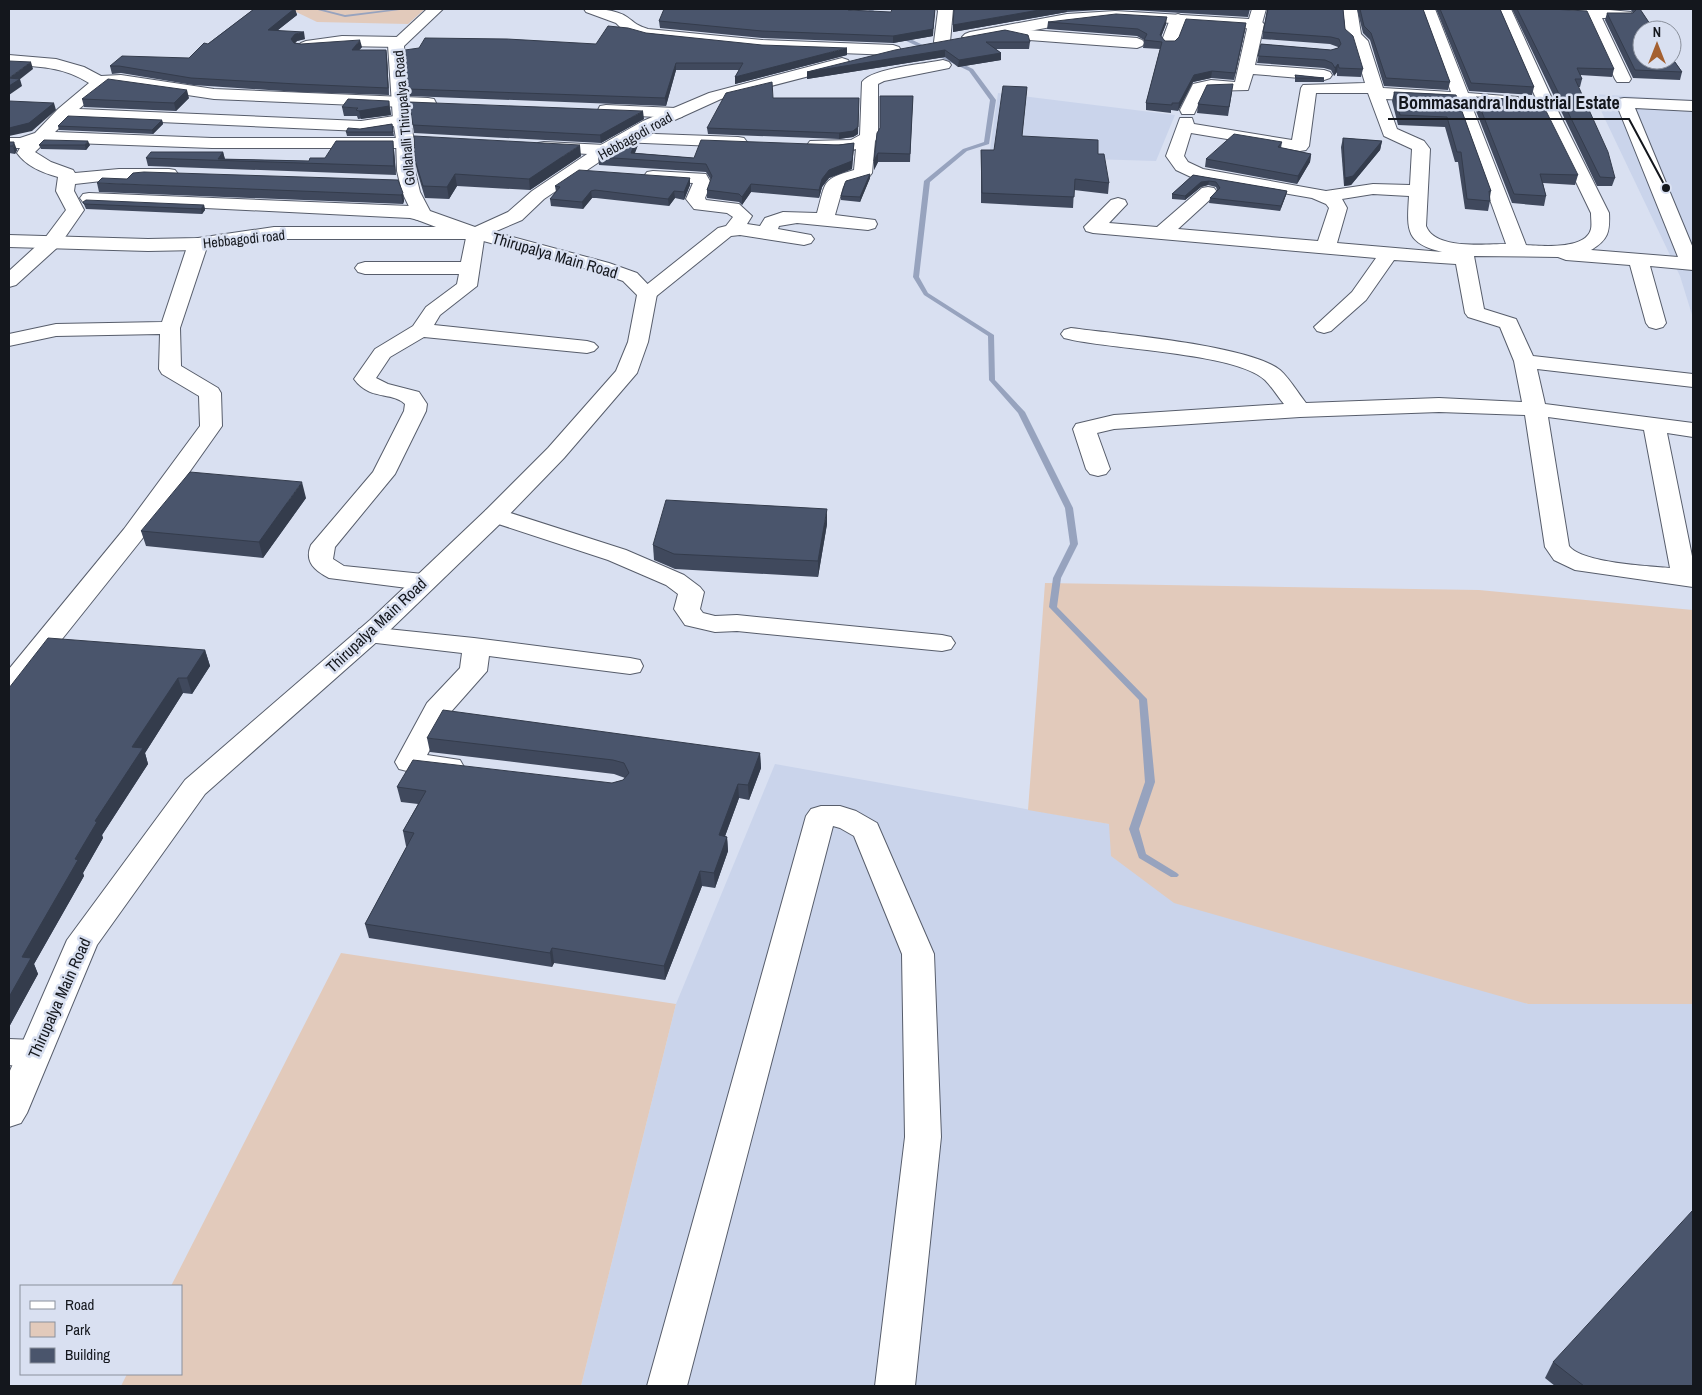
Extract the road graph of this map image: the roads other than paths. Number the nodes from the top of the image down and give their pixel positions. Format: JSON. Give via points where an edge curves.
{"nodes":[{"id":1,"x":436,"y":9,"type":"edge"},
{"id":2,"x":591,"y":9,"type":"edge"},
{"id":3,"x":944,"y":9,"type":"edge"},
{"id":4,"x":1350,"y":9,"type":"edge"},
{"id":5,"x":1428,"y":9,"type":"edge"},
{"id":6,"x":1504,"y":9,"type":"edge"},
{"id":7,"x":1533,"y":9,"type":"edge"},
{"id":8,"x":1129,"y":12,"type":"edge"},
{"id":9,"x":1592,"y":13,"type":"junction"},
{"id":10,"x":1626,"y":15,"type":"edge"},
{"id":11,"x":1190,"y":16,"type":"edge"},
{"id":12,"x":1257,"y":16,"type":"edge"},
{"id":13,"x":1003,"y":31,"type":"junction"},
{"id":14,"x":399,"y":42,"type":"junction"},
{"id":15,"x":942,"y":42,"type":"junction"},
{"id":16,"x":1137,"y":43,"type":"edge"},
{"id":17,"x":1169,"y":43,"type":"edge"},
{"id":18,"x":1251,"y":45,"type":"junction"},
{"id":19,"x":302,"y":46,"type":"edge"},
{"id":20,"x":1270,"y":46,"type":"edge"},
{"id":21,"x":892,"y":50,"type":"junction"},
{"id":22,"x":9,"y":60,"type":"edge"},
{"id":23,"x":856,"y":60,"type":"junction"},
{"id":24,"x":943,"y":65,"type":"edge"},
{"id":25,"x":1246,"y":69,"type":"junction"},
{"id":26,"x":1324,"y":75,"type":"edge"},
{"id":27,"x":879,"y":77,"type":"junction"},
{"id":28,"x":1623,"y":80,"type":"dead end"},
{"id":29,"x":100,"y":83,"type":"junction"},
{"id":30,"x":906,"y":87,"type":"dead end"},
{"id":31,"x":1375,"y":91,"type":"junction"},
{"id":32,"x":1460,"y":98,"type":"junction"},
{"id":33,"x":401,"y":102,"type":"junction"},
{"id":34,"x":440,"y":103,"type":"edge"},
{"id":35,"x":1546,"y":103,"type":"junction"},
{"id":36,"x":65,"y":106,"type":"junction"},
{"id":37,"x":1693,"y":106,"type":"edge"},
{"id":38,"x":588,"y":109,"type":"edge"},
{"id":39,"x":669,"y":116,"type":"junction"},
{"id":40,"x":401,"y":120,"type":"junction"},
{"id":41,"x":1186,"y":120,"type":"junction"},
{"id":42,"x":696,"y":122,"type":"dead end"},
{"id":43,"x":39,"y":137,"type":"junction"},
{"id":44,"x":627,"y":138,"type":"junction"},
{"id":45,"x":424,"y":140,"type":"edge"},
{"id":46,"x":866,"y":140,"type":"junction"},
{"id":47,"x":405,"y":141,"type":"junction"},
{"id":48,"x":9,"y":143,"type":"edge"},
{"id":49,"x":751,"y":143,"type":"edge"},
{"id":50,"x":800,"y":145,"type":"edge"},
{"id":51,"x":529,"y":146,"type":"edge"},
{"id":52,"x":605,"y":150,"type":"junction"},
{"id":53,"x":577,"y":170,"type":"junction"},
{"id":54,"x":605,"y":172,"type":"edge"},
{"id":55,"x":634,"y":174,"type":"edge"},
{"id":56,"x":185,"y":175,"type":"edge"},
{"id":57,"x":66,"y":179,"type":"junction"},
{"id":58,"x":389,"y":181,"type":"edge"},
{"id":59,"x":409,"y":182,"type":"junction"},
{"id":60,"x":1419,"y":191,"type":"junction"},
{"id":61,"x":1208,"y":192,"type":"dead end"},
{"id":62,"x":1326,"y":196,"type":"junction"},
{"id":63,"x":88,"y":198,"type":"edge"},
{"id":64,"x":1118,"y":204,"type":"dead end"},
{"id":65,"x":422,"y":215,"type":"junction"},
{"id":66,"x":824,"y":220,"type":"junction"},
{"id":67,"x":868,"y":224,"type":"dead end"},
{"id":68,"x":733,"y":230,"type":"junction"},
{"id":69,"x":476,"y":233,"type":"junction"},
{"id":70,"x":766,"y":233,"type":"junction"},
{"id":71,"x":1162,"y":233,"type":"junction"},
{"id":72,"x":804,"y":239,"type":"dead end"},
{"id":73,"x":9,"y":242,"type":"edge"},
{"id":74,"x":52,"y":242,"type":"junction"},
{"id":75,"x":198,"y":244,"type":"junction"},
{"id":76,"x":1326,"y":248,"type":"junction"},
{"id":77,"x":1518,"y":251,"type":"junction"},
{"id":78,"x":1390,"y":252,"type":"junction"},
{"id":79,"x":1555,"y":253,"type":"junction"},
{"id":80,"x":1465,"y":254,"type":"junction"},
{"id":81,"x":1638,"y":259,"type":"junction"},
{"id":82,"x":1691,"y":263,"type":"edge"},
{"id":83,"x":364,"y":268,"type":"dead end"},
{"id":84,"x":470,"y":268,"type":"junction"},
{"id":85,"x":9,"y":281,"type":"edge"},
{"id":86,"x":647,"y":294,"type":"junction"},
{"id":87,"x":1656,"y":323,"type":"dead end"},
{"id":88,"x":1324,"y":327,"type":"dead end"},
{"id":89,"x":170,"y":328,"type":"junction"},
{"id":90,"x":420,"y":330,"type":"junction"},
{"id":91,"x":1070,"y":334,"type":"dead end"},
{"id":92,"x":9,"y":340,"type":"edge"},
{"id":93,"x":587,"y":347,"type":"dead end"},
{"id":94,"x":1525,"y":361,"type":"junction"},
{"id":95,"x":1693,"y":380,"type":"edge"},
{"id":96,"x":1535,"y":409,"type":"junction"},
{"id":97,"x":1300,"y":410,"type":"junction"},
{"id":98,"x":1654,"y":424,"type":"junction"},
{"id":99,"x":1693,"y":430,"type":"edge"},
{"id":100,"x":1098,"y":469,"type":"dead end"},
{"id":101,"x":496,"y":515,"type":"junction"},
{"id":102,"x":1689,"y":579,"type":"edge"},
{"id":103,"x":423,"y":582,"type":"junction"},
{"id":104,"x":368,"y":635,"type":"junction"},
{"id":105,"x":942,"y":643,"type":"dead end"},
{"id":106,"x":474,"y":646,"type":"junction"},
{"id":107,"x":630,"y":666,"type":"dead end"},
{"id":108,"x":9,"y":687,"type":"edge"},
{"id":109,"x":437,"y":709,"type":"junction"},
{"id":110,"x":466,"y":713,"type":"edge"},
{"id":111,"x":478,"y":770,"type":"edge"},
{"id":112,"x":21,"y":1053,"type":"edge"},
{"id":113,"x":9,"y":1113,"type":"edge"},
{"id":114,"x":667,"y":1386,"type":"edge"},
{"id":115,"x":895,"y":1386,"type":"edge"}],
"edges":[{"from":1,"to":14,"type":"street","name":"Gollahalli Thirupalya Road"},
{"from":2,"to":21,"type":"street","via":[[647,33],[762,45]]},
{"from":3,"to":15,"type":"street"},
{"from":4,"to":31,"type":"street","via":[[1354,36],[1360,41]]},
{"from":5,"to":32,"type":"street"},
{"from":6,"to":35,"type":"street"},
{"from":7,"to":9,"type":"street"},
{"from":8,"to":11,"type":"street","name":"Hebbagodi road"},
{"from":8,"to":13,"type":"street","name":"Hebbagodi road"},
{"from":9,"to":10,"type":"street"},
{"from":9,"to":28,"type":"street"},
{"from":11,"to":12,"type":"street","name":"Hebbagodi road"},
{"from":11,"to":17,"type":"street"},
{"from":12,"to":18,"type":"street"},
{"from":13,"to":15,"type":"street","name":"Hebbagodi road"},
{"from":13,"to":16,"type":"street"},
{"from":14,"to":19,"type":"street","via":[[342,41]]},
{"from":14,"to":33,"type":"street","name":"Gollahalli Thirupalya Road","via":[[396,45]]},
{"from":15,"to":21,"type":"street","name":"Hebbagodi road"},
{"from":18,"to":20,"type":"street"},
{"from":18,"to":25,"type":"street"},
{"from":21,"to":23,"type":"street","name":"Hebbagodi road"},
{"from":22,"to":29,"type":"street","via":[[50,61],[86,73]]},
{"from":23,"to":27,"type":"street"},
{"from":23,"to":39,"type":"street","name":"Hebbagodi road","via":[[715,96]]},
{"from":24,"to":27,"type":"street"},
{"from":25,"to":26,"type":"street"},
{"from":25,"to":41,"type":"street","via":[[1242,87],[1199,87]]},
{"from":27,"to":30,"type":"street"},
{"from":27,"to":46,"type":"street","via":[[870,82]]},
{"from":29,"to":33,"type":"street","via":[[121,80],[214,94]]},
{"from":29,"to":36,"type":"street"},
{"from":31,"to":32,"type":"street"},
{"from":31,"to":41,"type":"street","via":[[1309,88],[1300,146]]},
{"from":31,"to":60,"type":"street","via":[[1390,132],[1421,149]]},
{"from":32,"to":35,"type":"street"},
{"from":32,"to":77,"type":"street"},
{"from":33,"to":34,"type":"street"},
{"from":33,"to":40,"type":"street","name":"Gollahalli Thirupalya Road"},
{"from":35,"to":79,"type":"street","via":[[1603,223],[1588,245]]},
{"from":36,"to":40,"type":"street","via":[[361,126]]},
{"from":36,"to":43,"type":"street"},
{"from":37,"to":82,"type":"street","via":[[1624,103]]},
{"from":38,"to":39,"type":"street"},
{"from":39,"to":42,"type":"street"},
{"from":39,"to":44,"type":"street","name":"Hebbagodi road"},
{"from":40,"to":47,"type":"street","name":"Gollahalli Thirupalya Road"},
{"from":41,"to":62,"type":"street","via":[[1174,156],[1188,170]]},
{"from":43,"to":47,"type":"street","via":[[212,142]]},
{"from":43,"to":48,"type":"street","via":[[22,143]]},
{"from":43,"to":57,"type":"street","via":[[26,153],[66,174]]},
{"from":44,"to":49,"type":"street"},
{"from":44,"to":52,"type":"street","name":"Hebbagodi road"},
{"from":45,"to":47,"type":"street"},
{"from":46,"to":50,"type":"street","via":[[839,146]]},
{"from":46,"to":66,"type":"street","via":[[863,173],[839,180],[834,185]]},
{"from":47,"to":59,"type":"street","name":"Gollahalli Thirupalya Road"},
{"from":51,"to":52,"type":"street"},
{"from":52,"to":53,"type":"street","name":"Hebbagodi road"},
{"from":53,"to":54,"type":"street"},
{"from":53,"to":69,"type":"street","name":"Hebbagodi road","via":[[538,194],[515,216]]},
{"from":55,"to":68,"type":"street","via":[[700,178],[702,183],[695,199],[697,202],[732,208],[743,216]]},
{"from":56,"to":57,"type":"street","via":[[119,174]]},
{"from":57,"to":74,"type":"street","via":[[65,191],[75,210]]},
{"from":58,"to":59,"type":"street"},
{"from":59,"to":65,"type":"street","name":"Gollahalli Thirupalya Road"},
{"from":60,"to":62,"type":"street","via":[[1373,189]]},
{"from":60,"to":80,"type":"street","via":[[1417,226],[1420,234],[1429,241]]},
{"from":61,"to":71,"type":"street"},
{"from":62,"to":76,"type":"street","via":[[1338,208]]},
{"from":63,"to":65,"type":"street"},
{"from":64,"to":71,"type":"street","via":[[1093,226]]},
{"from":65,"to":69,"type":"street"},
{"from":66,"to":67,"type":"street"},
{"from":66,"to":70,"type":"street","via":[[783,218],[772,222]]},
{"from":68,"to":70,"type":"street"},
{"from":68,"to":86,"type":"street","via":[[721,235]]},
{"from":69,"to":75,"type":"street","name":"Hebbagodi road","via":[[274,233]]},
{"from":69,"to":84,"type":"street"},
{"from":69,"to":86,"type":"street","name":"Thirupalya Main Road","via":[[602,267],[630,277]]},
{"from":70,"to":72,"type":"street"},
{"from":71,"to":76,"type":"street"},
{"from":73,"to":74,"type":"street","name":"Hebbagodi road"},
{"from":74,"to":75,"type":"street","name":"Hebbagodi road"},
{"from":74,"to":85,"type":"street"},
{"from":75,"to":89,"type":"street"},
{"from":76,"to":78,"type":"street"},
{"from":77,"to":79,"type":"street"},
{"from":77,"to":80,"type":"street"},
{"from":78,"to":80,"type":"street"},
{"from":78,"to":88,"type":"street","via":[[1359,296]]},
{"from":79,"to":81,"type":"street"},
{"from":80,"to":94,"type":"street","via":[[1475,313],[1509,323]]},
{"from":81,"to":82,"type":"street"},
{"from":81,"to":87,"type":"street"},
{"from":83,"to":84,"type":"street"},
{"from":84,"to":90,"type":"street","via":[[463,290],[433,311]]},
{"from":86,"to":101,"type":"street","name":"Thirupalya Main Road","via":[[638,342],[626,374]]},
{"from":89,"to":92,"type":"street","via":[[56,330]]},
{"from":89,"to":108,"type":"street","via":[[170,369],[210,394],[211,426],[133,534]]},
{"from":90,"to":93,"type":"street"},
{"from":90,"to":103,"type":"street","via":[[382,353],[365,379],[376,388],[411,397],[416,404],[415,411],[387,469],[323,544],[319,553],[321,562],[338,573]]},
{"from":91,"to":97,"type":"street","via":[[1207,353],[1253,364],[1272,375]]},
{"from":94,"to":95,"type":"street"},
{"from":94,"to":96,"type":"street"},
{"from":96,"to":97,"type":"street","via":[[1439,405]]},
{"from":96,"to":98,"type":"street"},
{"from":96,"to":102,"type":"street","via":[[1557,546],[1563,555],[1596,568]]},
{"from":97,"to":100,"type":"street","via":[[1114,422],[1084,429]]},
{"from":98,"to":99,"type":"street"},
{"from":98,"to":102,"type":"street"},
{"from":101,"to":103,"type":"street","name":"Thirupalya Main Road"},
{"from":101,"to":105,"type":"street","via":[[617,555],[675,580],[691,592],[687,609],[694,619],[715,624],[737,623]]},
{"from":103,"to":104,"type":"street","name":"Thirupalya Main Road"},
{"from":104,"to":106,"type":"street"},
{"from":104,"to":112,"type":"street","name":"Thirupalya Main Road","via":[[195,786],[83,940]]},
{"from":106,"to":107,"type":"street"},
{"from":106,"to":109,"type":"street","via":[[473,671]]},
{"from":109,"to":110,"type":"street"},
{"from":109,"to":111,"type":"street","via":[[409,762]]},
{"from":112,"to":113,"type":"street","name":"Thirupalya Main Road"},
{"from":114,"to":115,"type":"street","via":[[821,816],[833,815],[851,819],[866,830],[918,954],[924,1137]]}]}
